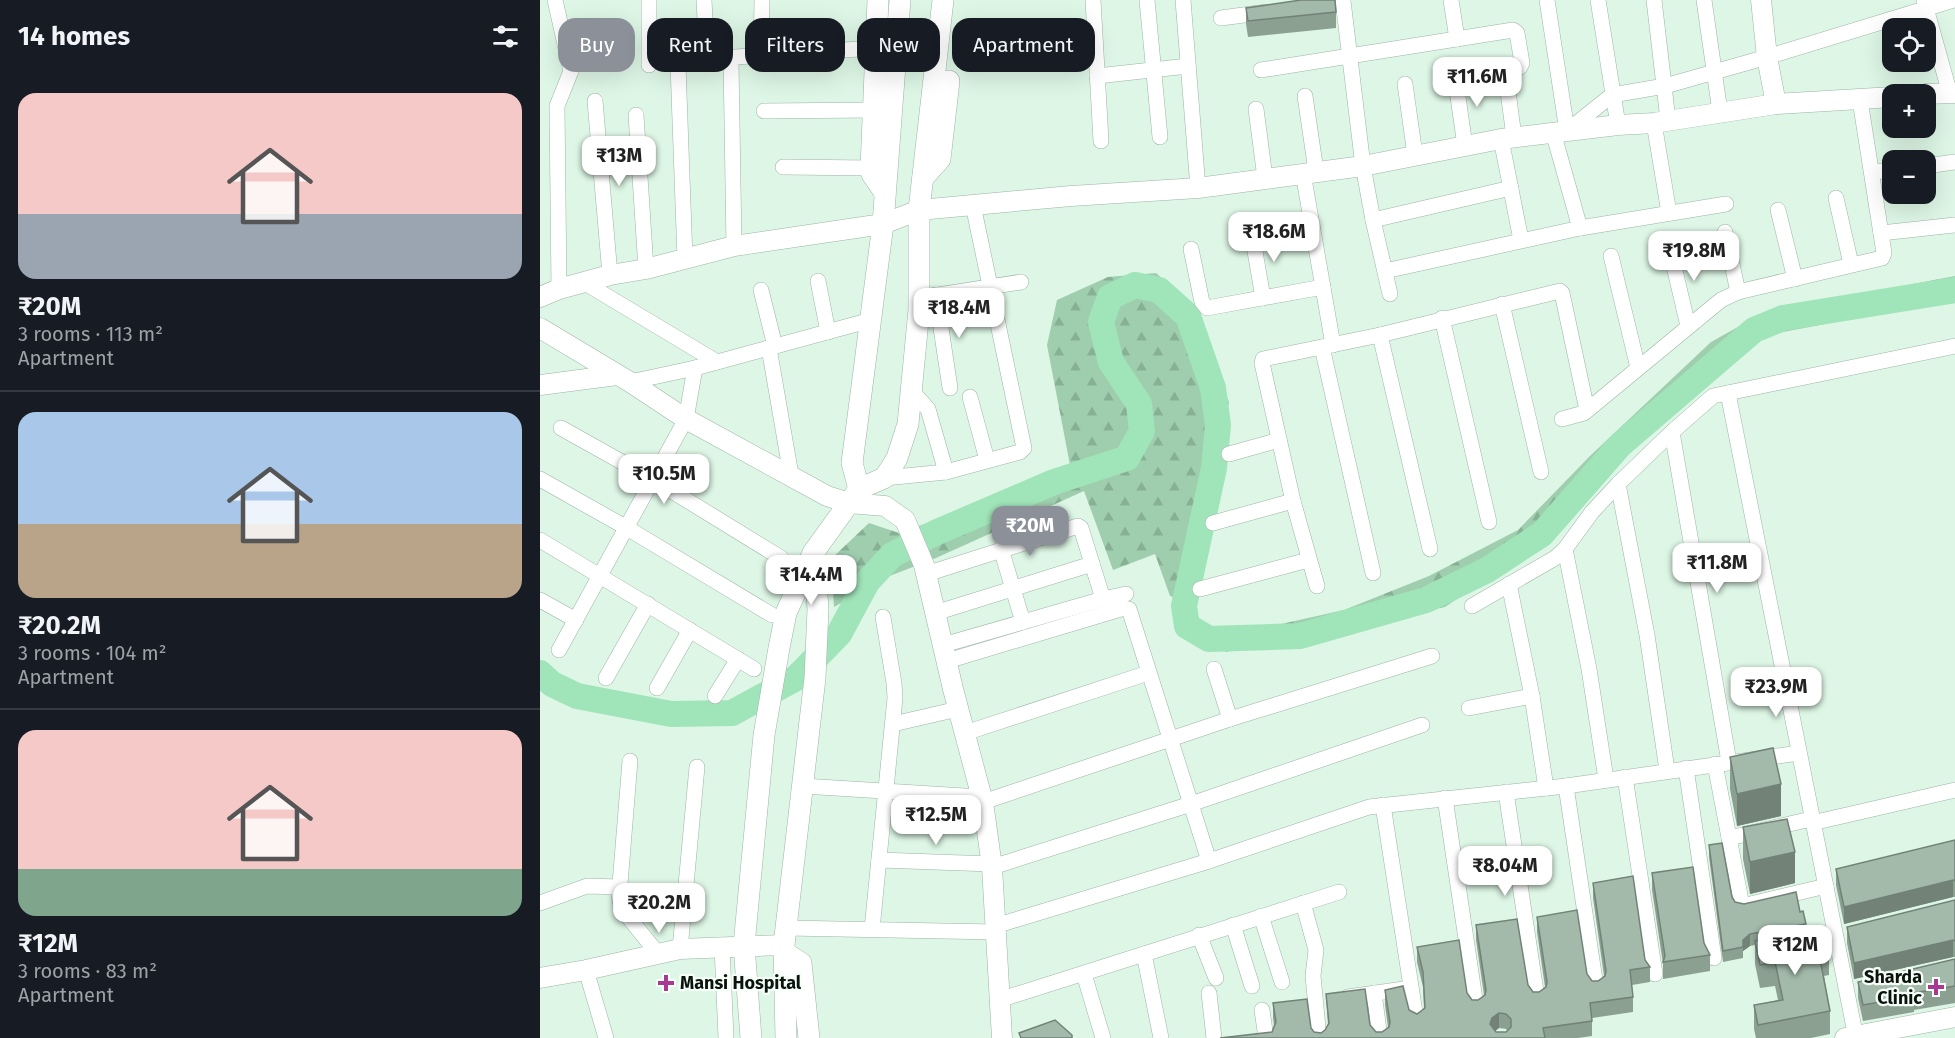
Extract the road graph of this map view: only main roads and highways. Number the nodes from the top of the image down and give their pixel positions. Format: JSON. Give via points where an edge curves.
{"nodes":[{"id":1,"x":878,"y":0,"type":"edge"},
{"id":2,"x":900,"y":0,"type":"edge"},
{"id":3,"x":943,"y":0,"type":"edge"},
{"id":4,"x":957,"y":0,"type":"edge"},
{"id":5,"x":923,"y":178,"type":"junction"},
{"id":6,"x":885,"y":193,"type":"junction"},
{"id":7,"x":854,"y":496,"type":"junction"},
{"id":8,"x":813,"y":553,"type":"junction"},
{"id":9,"x":785,"y":942,"type":"junction"},
{"id":10,"x":751,"y":1038,"type":"edge"},
{"id":11,"x":786,"y":1038,"type":"edge"},
{"id":12,"x":809,"y":1038,"type":"edge"}],
"edges":[{"from":1,"to":6,"type":"main road","via":[[871,168]]},
{"from":2,"to":6,"type":"main road"},
{"from":3,"to":5,"type":"main road"},
{"from":4,"to":5,"type":"main road","via":[[940,159]]},
{"from":5,"to":7,"type":"main road","via":[[919,210],[928,297],[908,424],[897,458],[884,478]]},
{"from":6,"to":7,"type":"main road","via":[[852,463]]},
{"from":7,"to":8,"type":"main road"},
{"from":8,"to":9,"type":"main road","via":[[818,609],[815,678]]},
{"from":8,"to":10,"type":"main road","via":[[786,613],[764,735],[744,945]]},
{"from":9,"to":11,"type":"main road"},
{"from":9,"to":12,"type":"main road","via":[[801,963]]}]}
